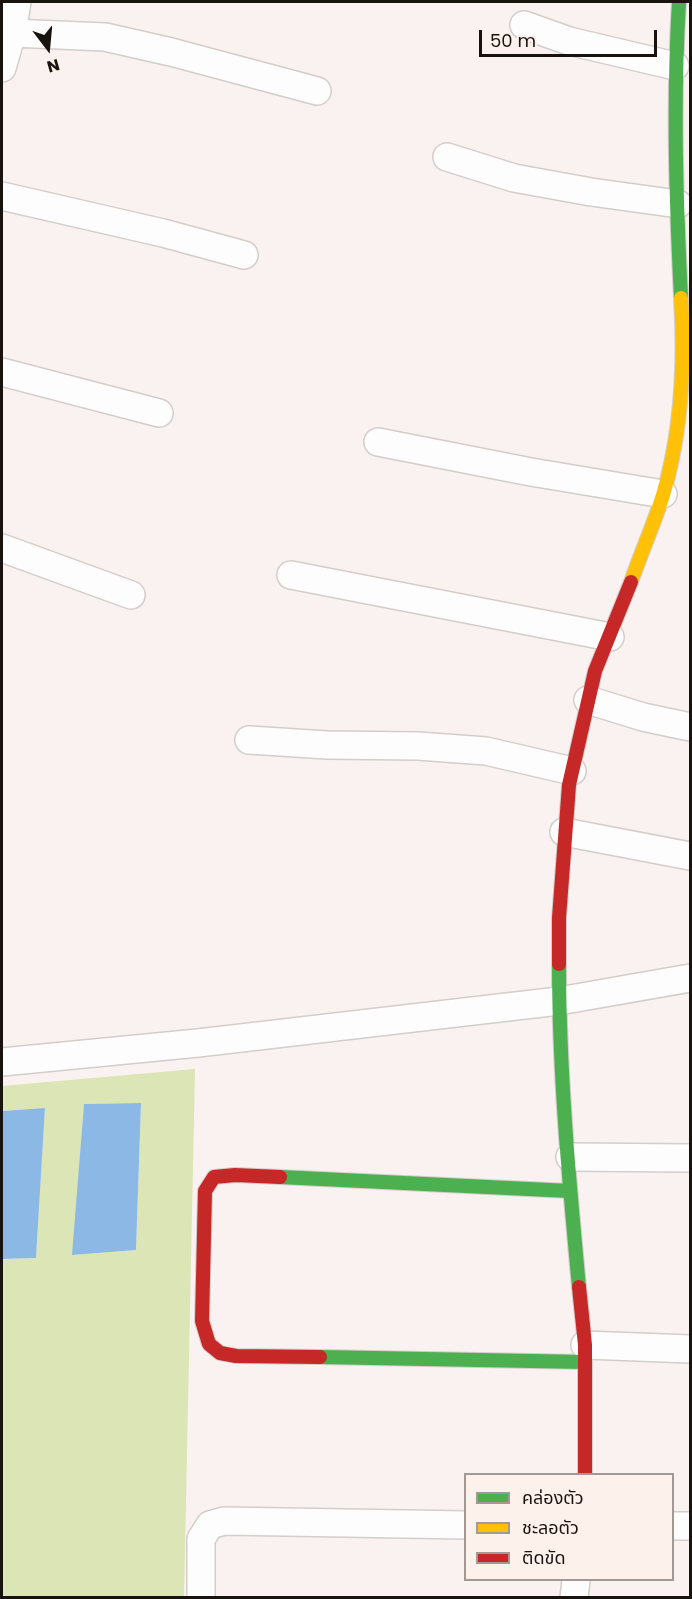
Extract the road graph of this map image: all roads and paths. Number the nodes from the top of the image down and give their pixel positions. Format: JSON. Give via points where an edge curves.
{"nodes":[{"id":1,"x":17,"y":2,"type":"edge"},
{"id":2,"x":679,"y":2,"type":"edge"},
{"id":3,"x":524,"y":25,"type":"dead end"},
{"id":4,"x":12,"y":33,"type":"junction"},
{"id":5,"x":675,"y":66,"type":"junction"},
{"id":6,"x":2,"y":68,"type":"edge"},
{"id":7,"x":317,"y":91,"type":"dead end"},
{"id":8,"x":447,"y":156,"type":"dead end"},
{"id":9,"x":2,"y":196,"type":"edge"},
{"id":10,"x":682,"y":197,"type":"edge"},
{"id":11,"x":244,"y":255,"type":"dead end"},
{"id":12,"x":2,"y":372,"type":"edge"},
{"id":13,"x":159,"y":413,"type":"dead end"},
{"id":14,"x":682,"y":440,"type":"edge"},
{"id":15,"x":378,"y":442,"type":"dead end"},
{"id":16,"x":663,"y":495,"type":"junction"},
{"id":17,"x":2,"y":548,"type":"edge"},
{"id":18,"x":291,"y":575,"type":"dead end"},
{"id":19,"x":131,"y":596,"type":"dead end"},
{"id":20,"x":610,"y":636,"type":"junction"},
{"id":21,"x":588,"y":700,"type":"junction"},
{"id":22,"x":690,"y":727,"type":"edge"},
{"id":23,"x":249,"y":740,"type":"dead end"},
{"id":24,"x":572,"y":771,"type":"junction"},
{"id":25,"x":564,"y":832,"type":"junction"},
{"id":26,"x":690,"y":856,"type":"edge"},
{"id":27,"x":690,"y":978,"type":"edge"},
{"id":28,"x":560,"y":1001,"type":"junction"},
{"id":29,"x":2,"y":1062,"type":"edge"},
{"id":30,"x":570,"y":1157,"type":"junction"},
{"id":31,"x":690,"y":1158,"type":"edge"},
{"id":32,"x":570,"y":1191,"type":"junction"},
{"id":33,"x":690,"y":1349,"type":"edge"},
{"id":34,"x":585,"y":1353,"type":"junction"},
{"id":35,"x":585,"y":1473,"type":"edge"},
{"id":36,"x":464,"y":1525,"type":"edge"},
{"id":37,"x":674,"y":1526,"type":"edge"},
{"id":38,"x":690,"y":1526,"type":"edge"},
{"id":39,"x":576,"y":1581,"type":"edge"},
{"id":40,"x":201,"y":1598,"type":"edge"},
{"id":41,"x":574,"y":1598,"type":"edge"}],
"edges":[{"from":1,"to":4,"type":"street"},
{"from":2,"to":5,"type":"street"},
{"from":3,"to":5,"type":"street"},
{"from":4,"to":6,"type":"street"},
{"from":4,"to":7,"type":"street","via":[[105,37]]},
{"from":5,"to":10,"type":"street"},
{"from":8,"to":10,"type":"street","via":[[514,178],[591,192]]},
{"from":9,"to":11,"type":"street"},
{"from":10,"to":14,"type":"street"},
{"from":12,"to":13,"type":"street"},
{"from":14,"to":16,"type":"street"},
{"from":15,"to":16,"type":"street"},
{"from":16,"to":20,"type":"street"},
{"from":17,"to":19,"type":"street"},
{"from":18,"to":20,"type":"street"},
{"from":20,"to":21,"type":"street"},
{"from":21,"to":22,"type":"street"},
{"from":21,"to":24,"type":"street"},
{"from":23,"to":24,"type":"street","via":[[486,752]]},
{"from":24,"to":25,"type":"street"},
{"from":25,"to":26,"type":"street"},
{"from":25,"to":28,"type":"street"},
{"from":27,"to":28,"type":"street"},
{"from":28,"to":29,"type":"street"},
{"from":28,"to":30,"type":"street"},
{"from":30,"to":31,"type":"street"},
{"from":30,"to":32,"type":"street"},
{"from":32,"to":34,"type":"street"},
{"from":32,"to":34,"type":"street","via":[[214,1177],[205,1191],[202,1321],[209,1344],[220,1353],[236,1356]]},
{"from":33,"to":34,"type":"street"},
{"from":34,"to":35,"type":"street"},
{"from":36,"to":40,"type":"street","via":[[224,1521],[210,1525],[201,1539]]},
{"from":37,"to":38,"type":"street"},
{"from":39,"to":41,"type":"street"}]}
